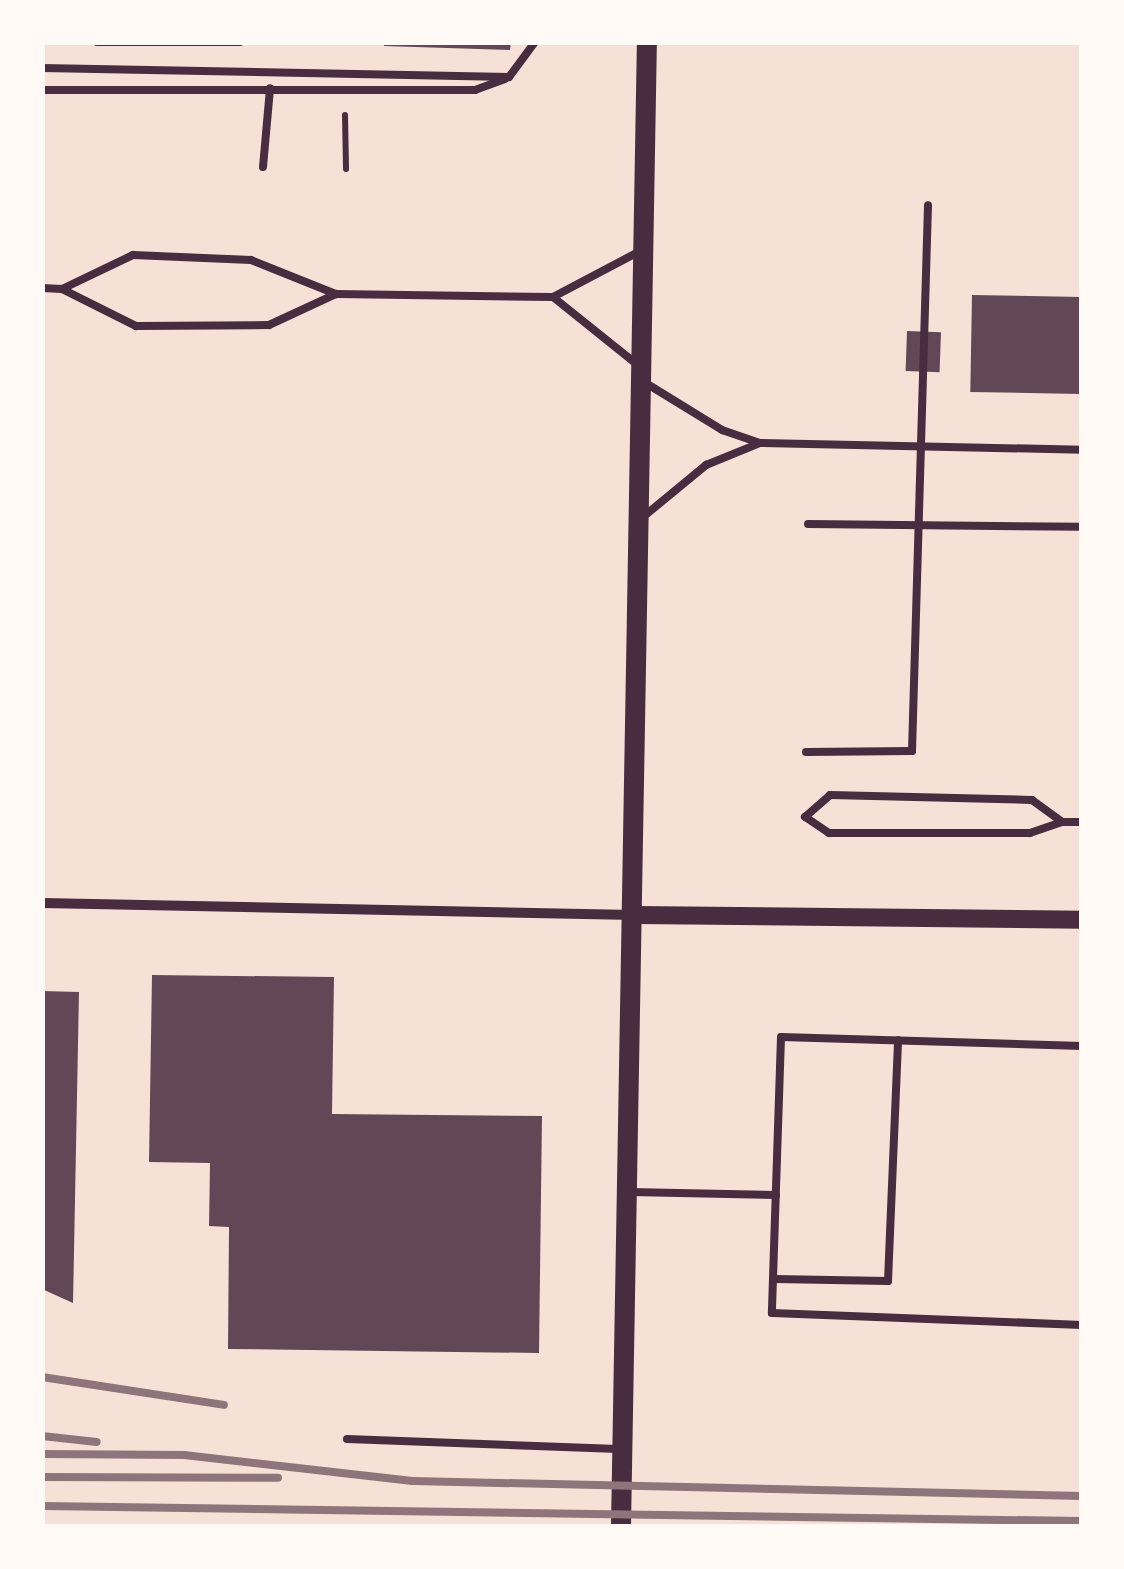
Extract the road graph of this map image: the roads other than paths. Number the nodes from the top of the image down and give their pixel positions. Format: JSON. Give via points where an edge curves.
{"nodes":[{"id":1,"x":98,"y":42,"type":"edge"},
{"id":2,"x":240,"y":42,"type":"edge"},
{"id":3,"x":535,"y":42,"type":"edge"},
{"id":4,"x":647,"y":42,"type":"edge"},
{"id":5,"x":42,"y":68,"type":"edge"},
{"id":6,"x":509,"y":77,"type":"junction"},
{"id":7,"x":270,"y":88,"type":"junction"},
{"id":8,"x":42,"y":90,"type":"edge"},
{"id":9,"x":263,"y":167,"type":"dead end"},
{"id":10,"x":928,"y":205,"type":"dead end"},
{"id":11,"x":644,"y":248,"type":"junction"},
{"id":12,"x":42,"y":288,"type":"edge"},
{"id":13,"x":62,"y":289,"type":"junction"},
{"id":14,"x":336,"y":294,"type":"junction"},
{"id":15,"x":553,"y":298,"type":"junction"},
{"id":16,"x":644,"y":376,"type":"junction"},
{"id":17,"x":760,"y":444,"type":"junction"},
{"id":18,"x":919,"y":447,"type":"junction"},
{"id":19,"x":1082,"y":450,"type":"edge"},
{"id":20,"x":642,"y":518,"type":"junction"},
{"id":21,"x":916,"y":521,"type":"junction"},
{"id":22,"x":808,"y":524,"type":"dead end"},
{"id":23,"x":1082,"y":527,"type":"edge"},
{"id":24,"x":806,"y":752,"type":"dead end"},
{"id":25,"x":1062,"y":822,"type":"junction"},
{"id":26,"x":1082,"y":822,"type":"edge"},
{"id":27,"x":42,"y":903,"type":"edge"},
{"id":28,"x":636,"y":916,"type":"junction"},
{"id":29,"x":1082,"y":920,"type":"edge"},
{"id":30,"x":898,"y":1040,"type":"junction"},
{"id":31,"x":1082,"y":1046,"type":"edge"},
{"id":32,"x":630,"y":1192,"type":"junction"},
{"id":33,"x":776,"y":1195,"type":"junction"},
{"id":34,"x":774,"y":1279,"type":"junction"},
{"id":35,"x":1082,"y":1325,"type":"edge"},
{"id":36,"x":347,"y":1439,"type":"dead end"},
{"id":37,"x":623,"y":1449,"type":"junction"},
{"id":38,"x":621,"y":1526,"type":"edge"}],
"edges":[{"from":1,"to":2,"type":"lane"},
{"from":3,"to":6,"type":"lane"},
{"from":4,"to":11,"type":"main road"},
{"from":5,"to":6,"type":"lane"},
{"from":6,"to":7,"type":"lane","via":[[475,90]]},
{"from":7,"to":8,"type":"lane","via":[[217,94]]},
{"from":7,"to":9,"type":"lane"},
{"from":10,"to":18,"type":"lane"},
{"from":11,"to":15,"type":"lane"},
{"from":11,"to":16,"type":"main road"},
{"from":12,"to":13,"type":"lane"},
{"from":13,"to":14,"type":"lane","via":[[133,255],[251,260]]},
{"from":13,"to":14,"type":"lane","via":[[136,326],[269,324]]},
{"from":14,"to":15,"type":"lane"},
{"from":15,"to":16,"type":"lane"},
{"from":16,"to":17,"type":"lane","via":[[712,425]]},
{"from":16,"to":20,"type":"main road"},
{"from":17,"to":18,"type":"lane"},
{"from":17,"to":20,"type":"lane","via":[[706,464]]},
{"from":18,"to":19,"type":"lane"},
{"from":18,"to":21,"type":"lane"},
{"from":20,"to":28,"type":"main road"},
{"from":21,"to":22,"type":"lane"},
{"from":21,"to":23,"type":"lane"},
{"from":21,"to":24,"type":"lane","via":[[912,751]]},
{"from":25,"to":25,"type":"lane","via":[[1032,800],[830,795],[805,817],[829,833],[1030,833]]},
{"from":25,"to":26,"type":"lane"},
{"from":27,"to":28,"type":"street"},
{"from":28,"to":29,"type":"street"},
{"from":28,"to":32,"type":"main road"},
{"from":30,"to":31,"type":"lane"},
{"from":30,"to":33,"type":"lane","via":[[781,1037]]},
{"from":30,"to":34,"type":"lane","via":[[888,1281]]},
{"from":32,"to":33,"type":"lane"},
{"from":32,"to":37,"type":"main road"},
{"from":33,"to":34,"type":"lane"},
{"from":34,"to":35,"type":"lane","via":[[772,1312]]},
{"from":36,"to":37,"type":"lane"},
{"from":37,"to":38,"type":"main road"}]}
